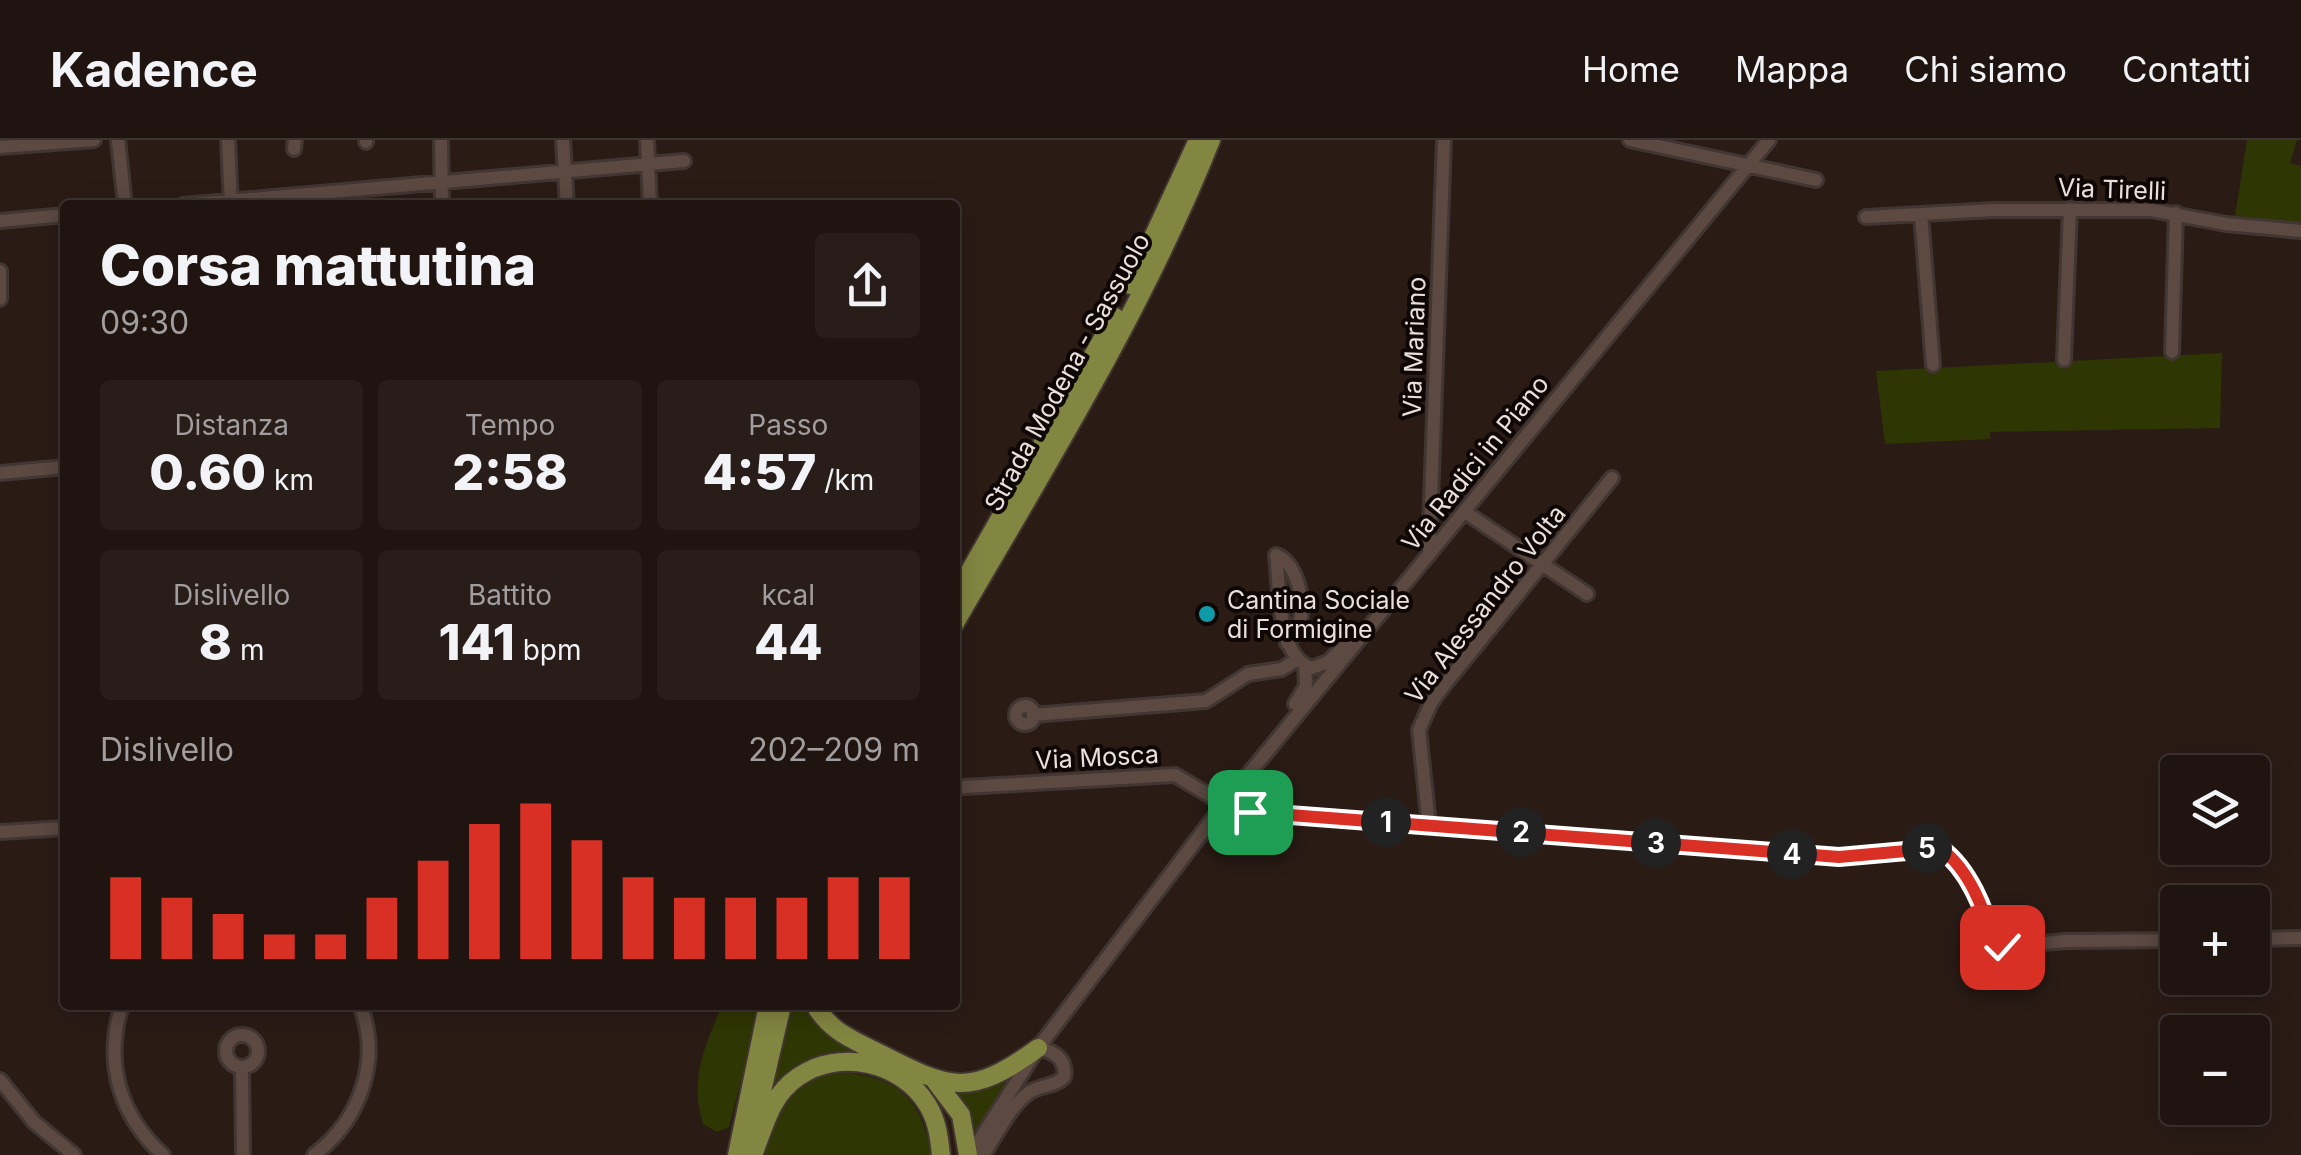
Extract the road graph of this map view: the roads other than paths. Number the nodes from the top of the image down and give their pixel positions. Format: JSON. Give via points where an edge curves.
{"nodes":[{"id":1,"x":94,"y":140,"type":"edge"},
{"id":2,"x":118,"y":140,"type":"edge"},
{"id":3,"x":228,"y":140,"type":"edge"},
{"id":4,"x":440,"y":140,"type":"edge"},
{"id":5,"x":564,"y":140,"type":"edge"},
{"id":6,"x":647,"y":140,"type":"edge"},
{"id":7,"x":1198,"y":140,"type":"edge"},
{"id":8,"x":1211,"y":140,"type":"edge"},
{"id":9,"x":1444,"y":140,"type":"edge"},
{"id":10,"x":1630,"y":140,"type":"edge"},
{"id":11,"x":1769,"y":140,"type":"edge"},
{"id":12,"x":0,"y":147,"type":"edge"},
{"id":13,"x":684,"y":161,"type":"dead end"},
{"id":14,"x":648,"y":163,"type":"junction"},
{"id":15,"x":1748,"y":164,"type":"junction"},
{"id":16,"x":565,"y":170,"type":"junction"},
{"id":17,"x":1816,"y":180,"type":"dead end"},
{"id":18,"x":440,"y":182,"type":"junction"},
{"id":19,"x":124,"y":200,"type":"edge"},
{"id":20,"x":231,"y":200,"type":"edge"},
{"id":21,"x":261,"y":200,"type":"edge"},
{"id":22,"x":442,"y":200,"type":"edge"},
{"id":23,"x":567,"y":200,"type":"edge"},
{"id":24,"x":650,"y":200,"type":"edge"},
{"id":25,"x":2070,"y":209,"type":"junction"},
{"id":26,"x":2176,"y":213,"type":"junction"},
{"id":27,"x":1921,"y":214,"type":"junction"},
{"id":28,"x":60,"y":215,"type":"edge"},
{"id":29,"x":1866,"y":217,"type":"dead end"},
{"id":30,"x":0,"y":220,"type":"edge"},
{"id":31,"x":2301,"y":231,"type":"edge"},
{"id":32,"x":0,"y":271,"type":"edge"},
{"id":33,"x":0,"y":279,"type":"edge"},
{"id":34,"x":0,"y":299,"type":"edge"},
{"id":35,"x":2172,"y":352,"type":"dead end"},
{"id":36,"x":2064,"y":360,"type":"dead end"},
{"id":37,"x":1933,"y":365,"type":"dead end"},
{"id":38,"x":60,"y":467,"type":"edge"},
{"id":39,"x":0,"y":473,"type":"edge"},
{"id":40,"x":1612,"y":478,"type":"dead end"},
{"id":41,"x":1465,"y":512,"type":"junction"},
{"id":42,"x":1430,"y":555,"type":"junction"},
{"id":43,"x":1543,"y":565,"type":"junction"},
{"id":44,"x":960,"y":588,"type":"edge"},
{"id":45,"x":1586,"y":594,"type":"dead end"},
{"id":46,"x":960,"y":614,"type":"edge"},
{"id":47,"x":1362,"y":637,"type":"junction"},
{"id":48,"x":1286,"y":644,"type":"junction"},
{"id":49,"x":1300,"y":663,"type":"junction"},
{"id":50,"x":1323,"y":681,"type":"junction"},
{"id":51,"x":1034,"y":715,"type":"dead end"},
{"id":52,"x":1292,"y":720,"type":"junction"},
{"id":53,"x":964,"y":788,"type":"dead end"},
{"id":54,"x":1226,"y":801,"type":"junction"},
{"id":55,"x":1429,"y":825,"type":"junction"},
{"id":56,"x":60,"y":828,"type":"edge"},
{"id":57,"x":0,"y":832,"type":"edge"},
{"id":58,"x":2301,"y":938,"type":"edge"},
{"id":59,"x":2270,"y":939,"type":"edge"},
{"id":60,"x":2160,"y":940,"type":"edge"},
{"id":61,"x":121,"y":1010,"type":"edge"},
{"id":62,"x":361,"y":1010,"type":"edge"},
{"id":63,"x":767,"y":1010,"type":"edge"},
{"id":64,"x":781,"y":1010,"type":"edge"},
{"id":65,"x":818,"y":1010,"type":"edge"},
{"id":66,"x":1038,"y":1048,"type":"junction"},
{"id":67,"x":242,"y":1067,"type":"dead end"},
{"id":68,"x":0,"y":1080,"type":"edge"},
{"id":69,"x":936,"y":1082,"type":"junction"},
{"id":70,"x":74,"y":1155,"type":"edge"},
{"id":71,"x":163,"y":1155,"type":"edge"},
{"id":72,"x":243,"y":1155,"type":"edge"},
{"id":73,"x":314,"y":1155,"type":"edge"},
{"id":74,"x":737,"y":1155,"type":"edge"},
{"id":75,"x":751,"y":1155,"type":"edge"},
{"id":76,"x":942,"y":1155,"type":"edge"},
{"id":77,"x":969,"y":1155,"type":"edge"},
{"id":78,"x":983,"y":1155,"type":"edge"}],
"edges":[{"from":1,"to":12,"type":"street"},
{"from":2,"to":19,"type":"street"},
{"from":3,"to":20,"type":"street"},
{"from":4,"to":18,"type":"street"},
{"from":5,"to":16,"type":"street"},
{"from":6,"to":14,"type":"street"},
{"from":7,"to":44,"type":"highway","name":"Strada Modena - Sassuolo","via":[[1119,311]]},
{"from":8,"to":46,"type":"highway","name":"Strada Modena - Sassuolo","via":[[1129,317]]},
{"from":9,"to":42,"type":"street","name":"Via Mariano"},
{"from":10,"to":15,"type":"street"},
{"from":11,"to":15,"type":"street","name":"Via Radici in Piano"},
{"from":13,"to":14,"type":"street"},
{"from":14,"to":16,"type":"street"},
{"from":14,"to":24,"type":"street"},
{"from":15,"to":17,"type":"street"},
{"from":15,"to":41,"type":"street","name":"Via Radici in Piano"},
{"from":16,"to":18,"type":"street"},
{"from":16,"to":23,"type":"street"},
{"from":18,"to":21,"type":"street"},
{"from":18,"to":22,"type":"street"},
{"from":25,"to":26,"type":"street","name":"Via Tirelli"},
{"from":25,"to":27,"type":"street","name":"Via Tirelli"},
{"from":25,"to":36,"type":"street"},
{"from":26,"to":31,"type":"street","name":"Via Tirelli"},
{"from":26,"to":35,"type":"street"},
{"from":27,"to":29,"type":"street","name":"Via Tirelli"},
{"from":27,"to":37,"type":"street"},
{"from":28,"to":30,"type":"street"},
{"from":32,"to":33,"type":"street"},
{"from":33,"to":34,"type":"street"},
{"from":38,"to":39,"type":"street"},
{"from":40,"to":43,"type":"street","name":"Via Alessandro Volta"},
{"from":41,"to":42,"type":"street","name":"Via Radici in Piano"},
{"from":41,"to":43,"type":"street"},
{"from":42,"to":47,"type":"street","name":"Via Radici in Piano"},
{"from":43,"to":45,"type":"street"},
{"from":43,"to":55,"type":"street","name":"Via Alessandro Volta","via":[[1422,718]]},
{"from":47,"to":49,"type":"street","via":[[1322,665]]},
{"from":47,"to":50,"type":"street","name":"Via Radici in Piano"},
{"from":48,"to":48,"type":"street","via":[[1301,620],[1295,571],[1276,555]]},
{"from":48,"to":49,"type":"street"},
{"from":49,"to":50,"type":"street"},
{"from":49,"to":51,"type":"street","via":[[1248,674],[1206,701],[1118,703]]},
{"from":49,"to":52,"type":"street","via":[[1306,686]]},
{"from":50,"to":52,"type":"street","name":"Via Radici in Piano"},
{"from":52,"to":54,"type":"street","name":"Via Radici in Piano"},
{"from":53,"to":54,"type":"street","name":"Via Mosca","via":[[1175,775]]},
{"from":54,"to":55,"type":"street","name":"Via Mosca","via":[[1250,812]]},
{"from":54,"to":66,"type":"street","name":"Via Radici in Piano"},
{"from":55,"to":60,"type":"street","name":"Via Mosca","via":[[1839,857],[1940,848],[1978,898],[1998,947]]},
{"from":56,"to":57,"type":"street"},
{"from":58,"to":59,"type":"street"},
{"from":61,"to":71,"type":"street","via":[[116,1078],[124,1104]]},
{"from":62,"to":73,"type":"street","via":[[369,1044],[360,1099]]},
{"from":63,"to":74,"type":"highway"},
{"from":64,"to":75,"type":"highway"},
{"from":65,"to":69,"type":"highway","via":[[840,1034]]},
{"from":66,"to":69,"type":"highway","via":[[983,1080]]},
{"from":66,"to":77,"type":"street","name":"Via Radici in Piano"},
{"from":66,"to":78,"type":"street","via":[[1060,1058],[1064,1077],[1024,1095]]},
{"from":67,"to":72,"type":"street"},
{"from":68,"to":70,"type":"street","via":[[34,1122]]},
{"from":69,"to":77,"type":"highway","via":[[961,1115]]},
{"from":75,"to":76,"type":"highway","via":[[766,1115],[798,1077],[819,1066],[861,1061],[893,1073],[926,1102]]}]}
